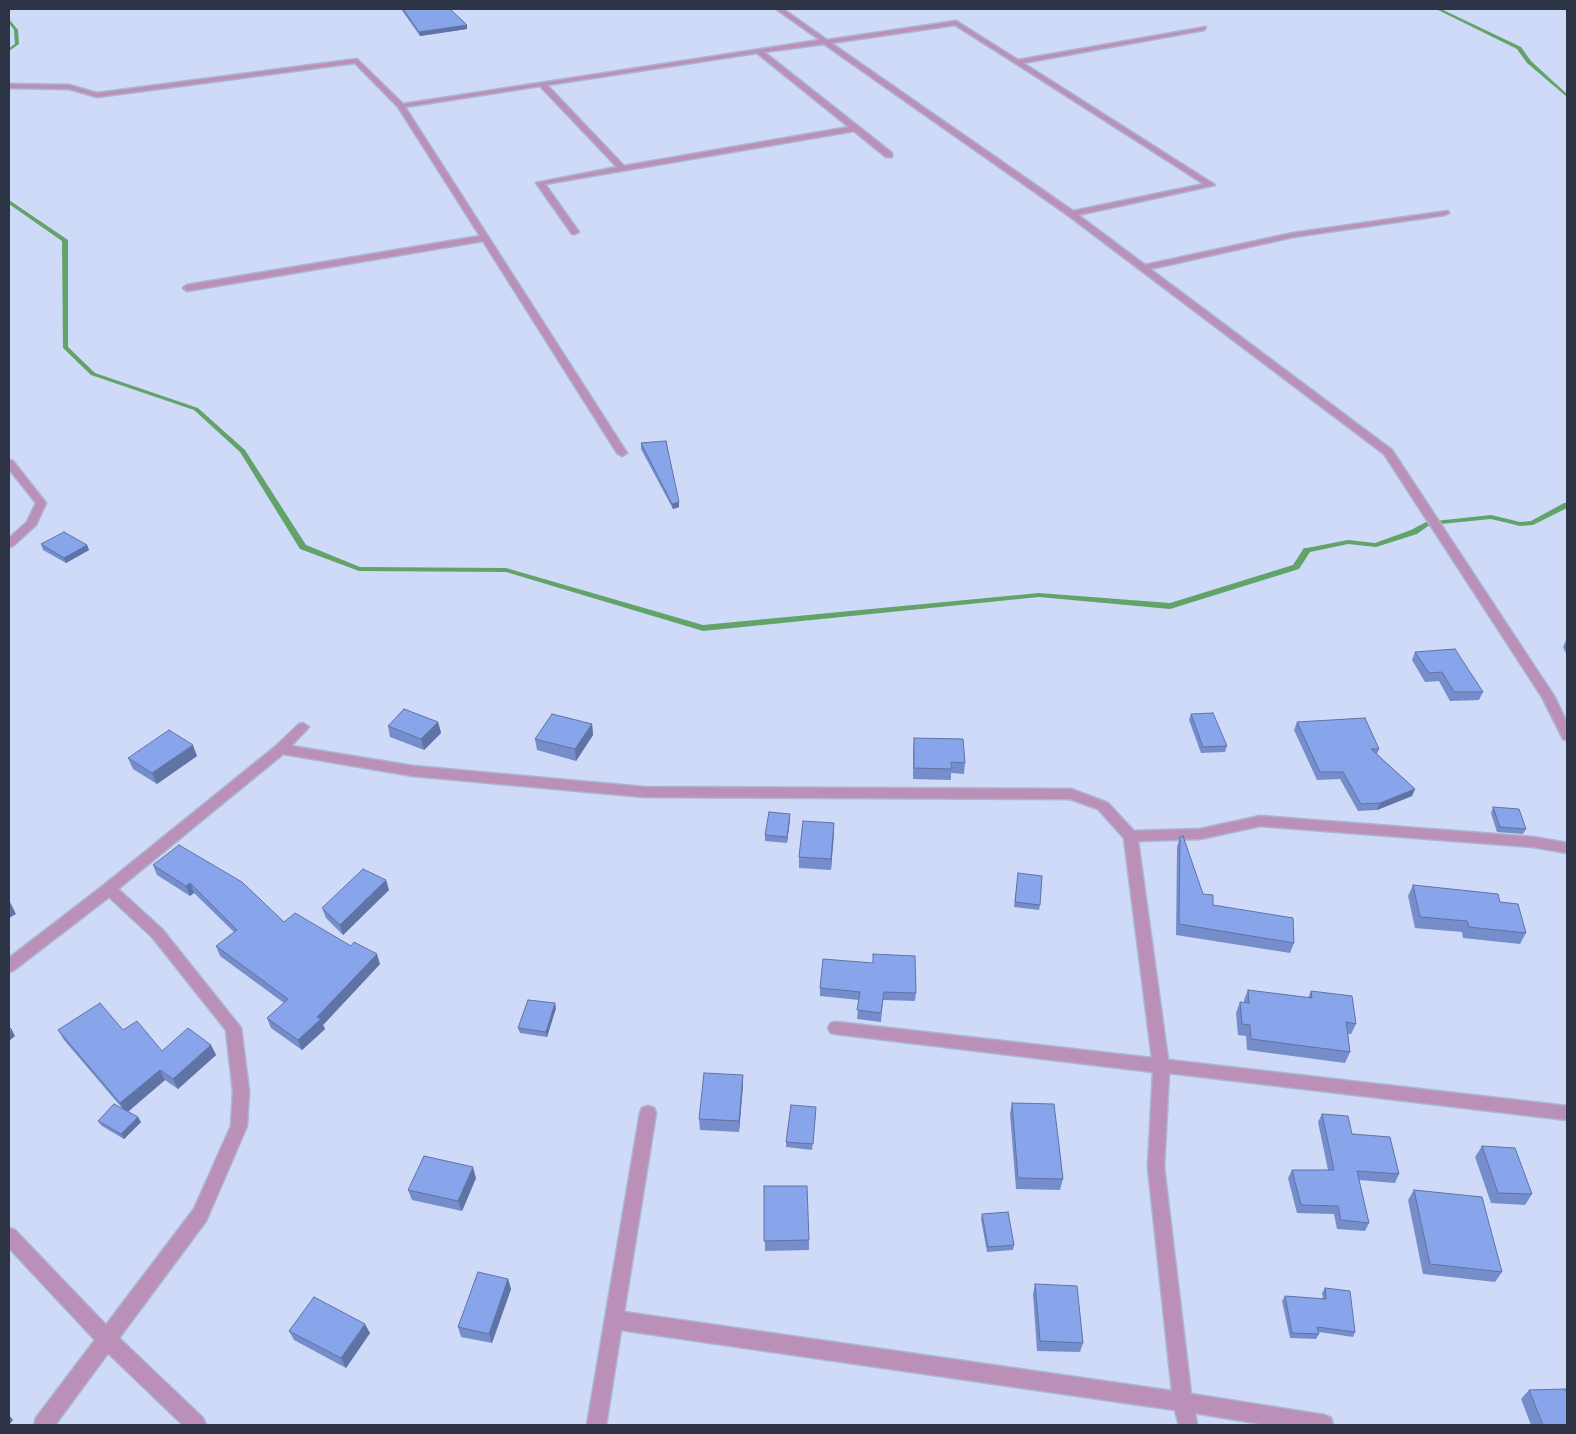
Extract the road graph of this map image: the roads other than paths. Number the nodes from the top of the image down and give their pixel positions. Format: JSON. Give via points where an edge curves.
{"nodes":[{"id":1,"x":779,"y":9,"type":"edge"},
{"id":2,"x":1204,"y":28,"type":"dead end"},
{"id":3,"x":823,"y":41,"type":"junction"},
{"id":4,"x":758,"y":51,"type":"junction"},
{"id":5,"x":1017,"y":62,"type":"junction"},
{"id":6,"x":542,"y":84,"type":"junction"},
{"id":7,"x":9,"y":86,"type":"edge"},
{"id":8,"x":401,"y":106,"type":"junction"},
{"id":9,"x":856,"y":128,"type":"junction"},
{"id":10,"x":889,"y":155,"type":"dead end"},
{"id":11,"x":623,"y":169,"type":"junction"},
{"id":12,"x":1445,"y":213,"type":"dead end"},
{"id":13,"x":1072,"y":214,"type":"junction"},
{"id":14,"x":575,"y":232,"type":"dead end"},
{"id":15,"x":485,"y":238,"type":"junction"},
{"id":16,"x":1144,"y":268,"type":"junction"},
{"id":17,"x":187,"y":288,"type":"dead end"},
{"id":18,"x":622,"y":454,"type":"dead end"},
{"id":19,"x":9,"y":463,"type":"edge"},
{"id":20,"x":9,"y":544,"type":"edge"},
{"id":21,"x":303,"y":727,"type":"dead end"},
{"id":22,"x":1567,"y":736,"type":"edge"},
{"id":23,"x":281,"y":749,"type":"junction"},
{"id":24,"x":1131,"y":836,"type":"junction"},
{"id":25,"x":1567,"y":848,"type":"edge"},
{"id":26,"x":109,"y":889,"type":"junction"},
{"id":27,"x":9,"y":966,"type":"edge"},
{"id":28,"x":836,"y":1028,"type":"dead end"},
{"id":29,"x":1161,"y":1066,"type":"junction"},
{"id":30,"x":648,"y":1113,"type":"dead end"},
{"id":31,"x":1567,"y":1113,"type":"edge"},
{"id":32,"x":9,"y":1236,"type":"edge"},
{"id":33,"x":614,"y":1320,"type":"junction"},
{"id":34,"x":107,"y":1340,"type":"junction"},
{"id":35,"x":1183,"y":1402,"type":"junction"},
{"id":36,"x":43,"y":1425,"type":"edge"},
{"id":37,"x":196,"y":1425,"type":"edge"},
{"id":38,"x":596,"y":1425,"type":"edge"},
{"id":39,"x":1188,"y":1425,"type":"edge"},
{"id":40,"x":1324,"y":1425,"type":"edge"}],
"edges":[{"from":1,"to":3,"type":"street"},
{"from":2,"to":5,"type":"street"},
{"from":3,"to":4,"type":"street"},
{"from":3,"to":5,"type":"street","via":[[956,23]]},
{"from":3,"to":13,"type":"street"},
{"from":4,"to":6,"type":"street"},
{"from":4,"to":9,"type":"street"},
{"from":5,"to":13,"type":"street","via":[[1212,185]]},
{"from":6,"to":8,"type":"street"},
{"from":6,"to":11,"type":"street"},
{"from":7,"to":8,"type":"street","via":[[70,87],[97,96],[356,61]]},
{"from":8,"to":15,"type":"street"},
{"from":9,"to":10,"type":"street"},
{"from":9,"to":11,"type":"street"},
{"from":11,"to":14,"type":"street","via":[[540,183]]},
{"from":12,"to":16,"type":"street","via":[[1293,235]]},
{"from":13,"to":16,"type":"street"},
{"from":15,"to":17,"type":"street"},
{"from":15,"to":18,"type":"street"},
{"from":16,"to":22,"type":"street","via":[[1388,452],[1548,696]]},
{"from":19,"to":20,"type":"street","via":[[40,503],[32,523]]},
{"from":21,"to":23,"type":"street"},
{"from":23,"to":24,"type":"street","via":[[413,771],[644,792],[1071,794],[1103,806]]},
{"from":23,"to":26,"type":"street"},
{"from":24,"to":25,"type":"street","via":[[1200,834],[1260,821],[1533,842]]},
{"from":24,"to":29,"type":"street"},
{"from":26,"to":27,"type":"street"},
{"from":26,"to":34,"type":"street","via":[[157,933],[233,1028],[241,1092],[239,1126],[200,1215]]},
{"from":28,"to":29,"type":"street"},
{"from":29,"to":31,"type":"street"},
{"from":29,"to":35,"type":"street","via":[[1156,1167]]},
{"from":30,"to":33,"type":"street"},
{"from":32,"to":34,"type":"street"},
{"from":33,"to":35,"type":"street"},
{"from":33,"to":38,"type":"street"},
{"from":34,"to":36,"type":"street"},
{"from":34,"to":37,"type":"street"},
{"from":35,"to":39,"type":"street"},
{"from":35,"to":40,"type":"street"}]}
